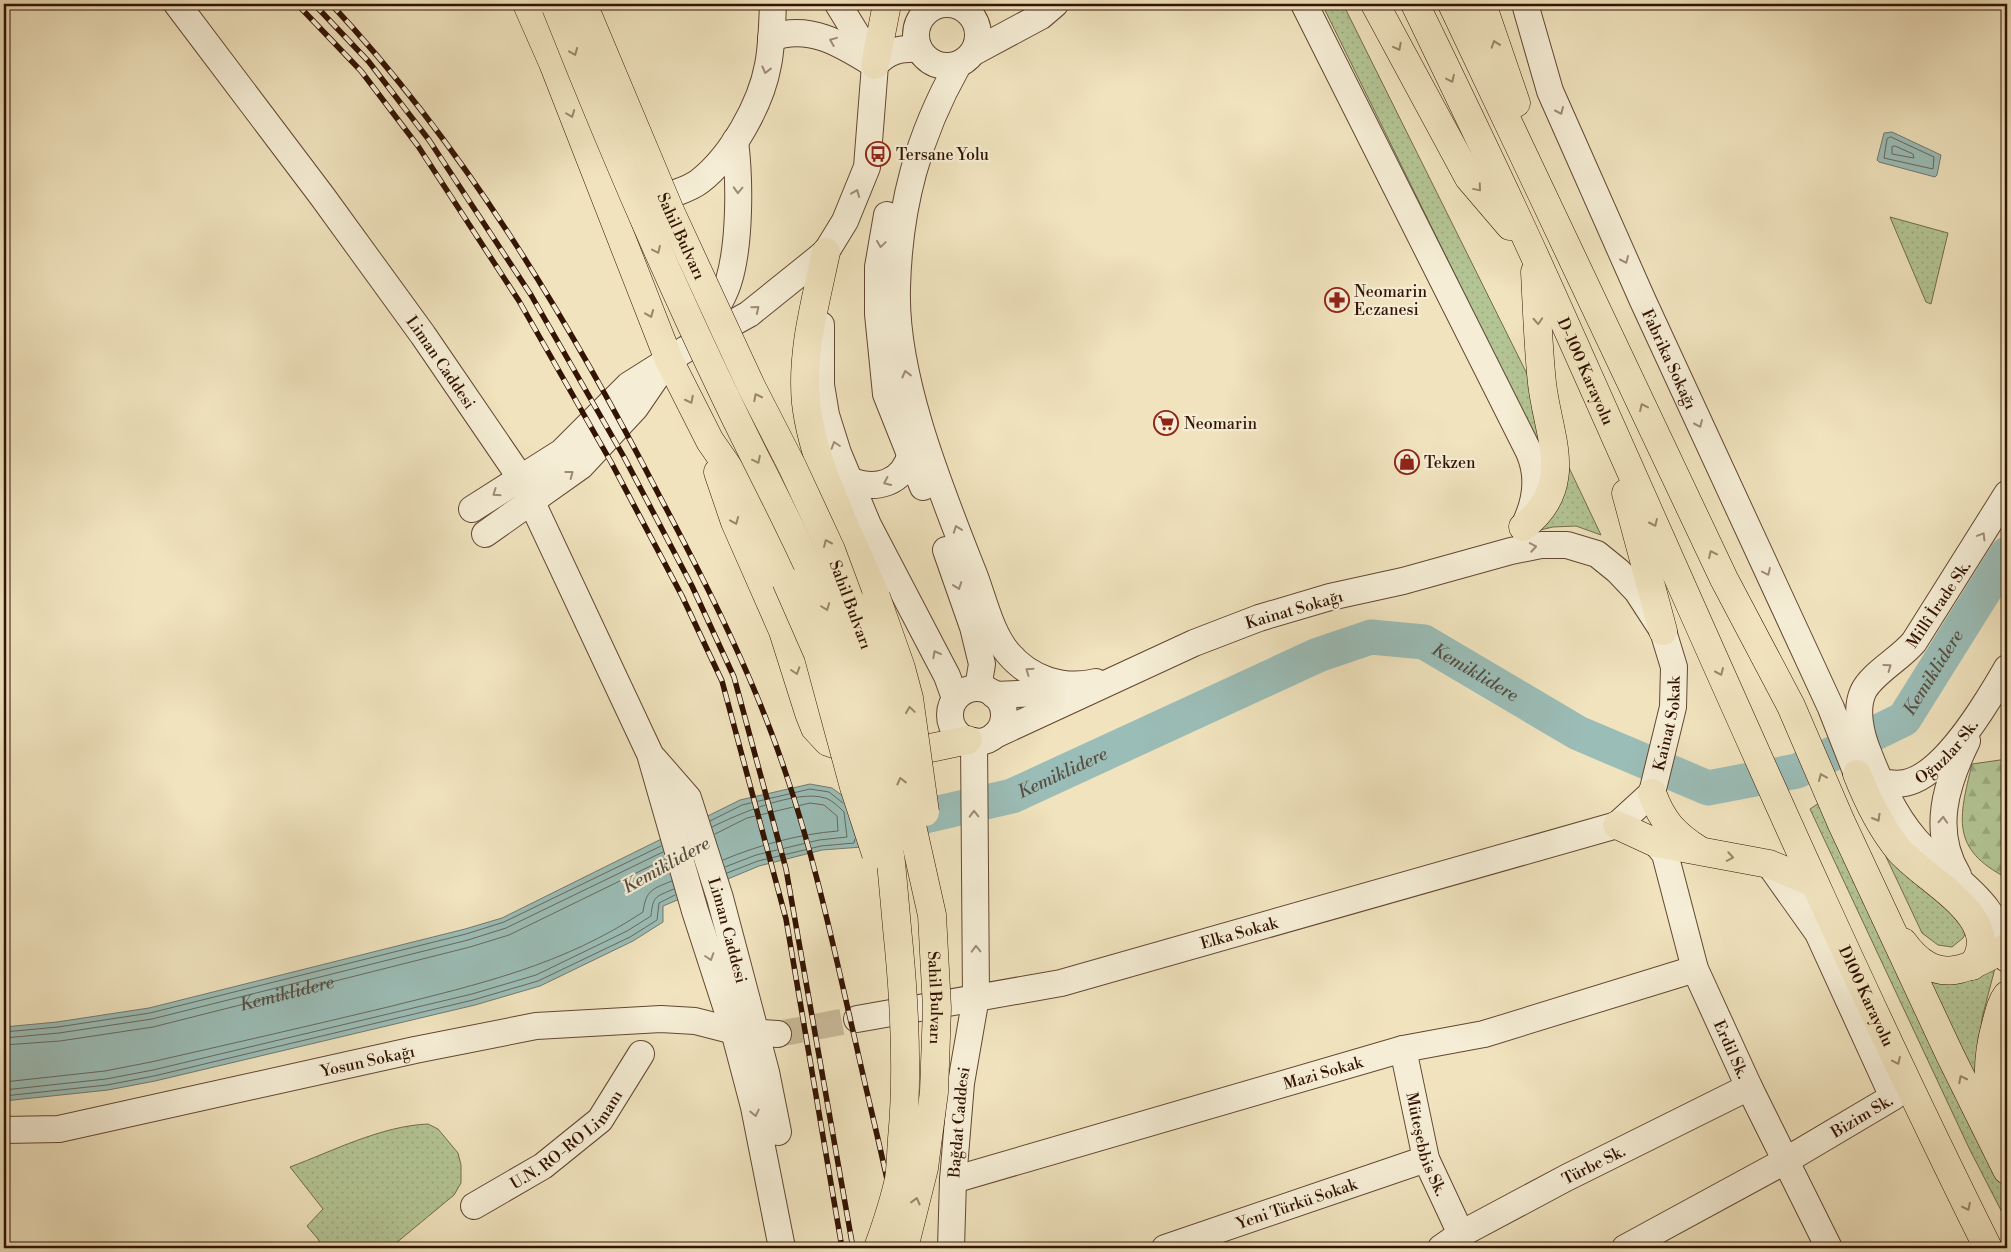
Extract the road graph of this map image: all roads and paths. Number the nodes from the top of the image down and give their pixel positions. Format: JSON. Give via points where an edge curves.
{"nodes":[{"id":1,"x":177,"y":4,"type":"edge"},
{"id":2,"x":527,"y":4,"type":"edge"},
{"id":3,"x":583,"y":4,"type":"edge"},
{"id":4,"x":772,"y":4,"type":"edge"},
{"id":5,"x":838,"y":4,"type":"edge"},
{"id":6,"x":887,"y":4,"type":"edge"},
{"id":7,"x":949,"y":4,"type":"edge"},
{"id":8,"x":1055,"y":4,"type":"edge"},
{"id":9,"x":1304,"y":4,"type":"edge"},
{"id":10,"x":1374,"y":4,"type":"edge"},
{"id":11,"x":1415,"y":4,"type":"edge"},
{"id":12,"x":1452,"y":4,"type":"edge"},
{"id":13,"x":1482,"y":4,"type":"edge"},
{"id":14,"x":1525,"y":4,"type":"edge"},
{"id":15,"x":556,"y":5,"type":"edge"},
{"id":16,"x":972,"y":16,"type":"junction"},
{"id":17,"x":1029,"y":22,"type":"junction"},
{"id":18,"x":771,"y":38,"type":"junction"},
{"id":19,"x":947,"y":58,"type":"junction"},
{"id":20,"x":876,"y":65,"type":"junction"},
{"id":21,"x":735,"y":141,"type":"junction"},
{"id":22,"x":1563,"y":239,"type":"junction"},
{"id":23,"x":624,"y":245,"type":"junction"},
{"id":24,"x":826,"y":252,"type":"junction"},
{"id":25,"x":1534,"y":255,"type":"junction"},
{"id":26,"x":692,"y":346,"type":"junction"},
{"id":27,"x":669,"y":360,"type":"junction"},
{"id":28,"x":1603,"y":410,"type":"junction"},
{"id":29,"x":710,"y":441,"type":"junction"},
{"id":30,"x":911,"y":453,"type":"junction"},
{"id":31,"x":520,"y":477,"type":"junction"},
{"id":32,"x":849,"y":480,"type":"junction"},
{"id":33,"x":2007,"y":494,"type":"edge"},
{"id":34,"x":531,"y":503,"type":"junction"},
{"id":35,"x":472,"y":509,"type":"dead end"},
{"id":36,"x":1523,"y":528,"type":"junction"},
{"id":37,"x":485,"y":534,"type":"dead end"},
{"id":38,"x":1469,"y":561,"type":"junction"},
{"id":39,"x":1663,"y":631,"type":"junction"},
{"id":40,"x":2007,"y":668,"type":"edge"},
{"id":41,"x":1126,"y":675,"type":"junction"},
{"id":42,"x":976,"y":694,"type":"junction"},
{"id":43,"x":1826,"y":699,"type":"junction"},
{"id":44,"x":1861,"y":700,"type":"junction"},
{"id":45,"x":1978,"y":718,"type":"junction"},
{"id":46,"x":1750,"y":741,"type":"joint"},
{"id":47,"x":978,"y":745,"type":"junction"},
{"id":48,"x":650,"y":754,"type":"junction"},
{"id":49,"x":1869,"y":778,"type":"junction"},
{"id":50,"x":1652,"y":793,"type":"junction"},
{"id":51,"x":1617,"y":825,"type":"junction"},
{"id":52,"x":1656,"y":843,"type":"junction"},
{"id":53,"x":1702,"y":852,"type":"junction"},
{"id":54,"x":1856,"y":852,"type":"junction"},
{"id":55,"x":1769,"y":864,"type":"junction"},
{"id":56,"x":1962,"y":881,"type":"junction"},
{"id":57,"x":1812,"y":882,"type":"junction"},
{"id":58,"x":1996,"y":909,"type":"edge"},
{"id":59,"x":895,"y":915,"type":"junction"},
{"id":60,"x":932,"y":915,"type":"junction"},
{"id":61,"x":2006,"y":952,"type":"edge"},
{"id":62,"x":1972,"y":966,"type":"junction"},
{"id":63,"x":1695,"y":968,"type":"junction"},
{"id":64,"x":2006,"y":992,"type":"edge"},
{"id":65,"x":976,"y":998,"type":"junction"},
{"id":66,"x":857,"y":1018,"type":"tunnel mouth"},
{"id":67,"x":756,"y":1033,"type":"junction"},
{"id":68,"x":1403,"y":1049,"type":"junction"},
{"id":69,"x":641,"y":1054,"type":"dead end"},
{"id":70,"x":1749,"y":1087,"type":"junction"},
{"id":71,"x":4,"y":1130,"type":"edge"},
{"id":72,"x":1426,"y":1159,"type":"junction"},
{"id":73,"x":1785,"y":1161,"type":"junction"},
{"id":74,"x":2007,"y":1168,"type":"edge"},
{"id":75,"x":952,"y":1180,"type":"junction"},
{"id":76,"x":474,"y":1206,"type":"dead end"},
{"id":77,"x":1451,"y":1241,"type":"edge"},
{"id":78,"x":782,"y":1248,"type":"edge"},
{"id":79,"x":799,"y":1248,"type":"edge"},
{"id":80,"x":878,"y":1248,"type":"edge"},
{"id":81,"x":904,"y":1248,"type":"edge"},
{"id":82,"x":951,"y":1248,"type":"edge"},
{"id":83,"x":1166,"y":1248,"type":"edge"},
{"id":84,"x":1625,"y":1248,"type":"edge"},
{"id":85,"x":1828,"y":1248,"type":"edge"},
{"id":86,"x":1988,"y":1248,"type":"edge"}],
"edges":[{"from":1,"to":31,"type":"street","name":"Liman Caddesi","via":[[423,335]]},
{"from":2,"to":23,"type":"highway","one_way":true,"via":[[554,63]]},
{"from":60,"to":3,"type":"highway","name":"Sahil Bulvarı","one_way":true,"bridge":true,"via":[[885,704],[834,559],[670,211]]},
{"from":4,"to":18,"type":"street"},
{"from":5,"to":20,"type":"street"},
{"from":6,"to":20,"type":"highway"},
{"from":7,"to":16,"type":"street"},
{"from":7,"to":19,"type":"street","via":[[931,8],[919,22],[916,40]]},
{"from":8,"to":17,"type":"street"},
{"from":9,"to":36,"type":"street","via":[[1529,452],[1536,488]]},
{"from":10,"to":25,"type":"highway","one_way":true,"via":[[1469,178]]},
{"from":11,"to":25,"type":"highway","name":"D-100 Karayolu","one_way":true},
{"from":12,"to":22,"type":"highway"},
{"from":22,"to":13,"type":"highway","one_way":true},
{"from":14,"to":43,"type":"street","name":"Fabrika Sokağı","one_way":true,"via":[[1550,91]]},
{"from":15,"to":59,"type":"highway","name":"Sahil Bulvarı","one_way":true,"bridge":true,"via":[[654,245],[725,398],[800,546],[835,630],[874,764],[891,864]]},
{"from":16,"to":17,"type":"street"},
{"from":16,"to":19,"type":"street","via":[[979,34]]},
{"from":17,"to":19,"type":"street"},
{"from":20,"to":18,"type":"street","one_way":true,"via":[[846,46],[808,33],[784,33]]},
{"from":18,"to":21,"type":"street","one_way":true,"via":[[763,82]]},
{"from":19,"to":20,"type":"street","via":[[897,50],[885,54]]},
{"from":19,"to":30,"type":"street","one_way":true,"via":[[921,101],[908,135],[885,224],[878,267],[878,314],[886,394]]},
{"from":41,"to":19,"type":"street","one_way":true,"via":[[1086,685],[1057,683],[1032,674],[1008,653],[996,632],[958,534],[906,373],[896,290],[903,214],[910,178]]},
{"from":24,"to":20,"type":"street","one_way":true,"via":[[845,221],[866,168]]},
{"from":21,"to":23,"type":"street","via":[[698,183],[654,200],[630,228]]},
{"from":21,"to":26,"type":"street","one_way":true,"via":[[738,177],[732,267],[717,304]]},
{"from":54,"to":22,"type":"highway","one_way":true,"via":[[1791,706],[1724,579]]},
{"from":23,"to":27,"type":"highway","one_way":true},
{"from":26,"to":24,"type":"street","one_way":true,"via":[[749,314]]},
{"from":32,"to":24,"type":"street","one_way":true,"via":[[826,415],[822,385],[820,349]]},
{"from":60,"to":24,"type":"highway","one_way":true,"bridge":true,"via":[[933,871],[909,698],[876,597],[810,430],[806,402],[808,346]]},
{"from":25,"to":28,"type":"highway","name":"D-100 Karayolu"},
{"from":25,"to":36,"type":"highway","one_way":true,"via":[[1542,385],[1551,426],[1555,470],[1551,494],[1538,514]]},
{"from":26,"to":27,"type":"street"},
{"from":27,"to":29,"type":"highway","one_way":true},
{"from":27,"to":31,"type":"street","via":[[629,385],[562,452]]},
{"from":34,"to":27,"type":"street","one_way":true,"via":[[581,466],[635,408]]},
{"from":28,"to":39,"type":"highway"},
{"from":28,"to":46,"type":"highway","name":"D-100 Karayolu","one_way":true},
{"from":29,"to":47,"type":"highway","one_way":true,"via":[[721,485],[783,631],[815,728],[828,742],[861,753],[907,753]]},
{"from":29,"to":59,"type":"highway","bridge":true,"via":[[753,510],[818,654],[854,787]]},
{"from":30,"to":32,"type":"street","one_way":true,"via":[[902,473],[888,483],[872,486]]},
{"from":30,"to":42,"type":"street","one_way":true,"via":[[974,627],[982,664]]},
{"from":31,"to":34,"type":"street","name":"Liman Caddesi"},
{"from":31,"to":35,"type":"street","one_way":true},
{"from":42,"to":32,"type":"street","one_way":true,"via":[[947,676],[868,525]]},
{"from":44,"to":33,"type":"street","name":"Millî İrade Sk.","one_way":true,"via":[[1869,682],[1901,657],[1914,642]]},
{"from":34,"to":37,"type":"street"},
{"from":34,"to":48,"type":"street","name":"Liman Caddesi"},
{"from":36,"to":38,"type":"street"},
{"from":38,"to":39,"type":"street","name":"Kainat Sokak","one_way":true,"via":[[1542,545],[1567,545],[1587,550],[1606,560],[1637,591]]},
{"from":38,"to":41,"type":"street","name":"Kainat Sokağı","via":[[1259,618]]},
{"from":39,"to":50,"type":"street","name":"Kainat Sokak","via":[[1674,668],[1675,688],[1671,721]]},
{"from":40,"to":45,"type":"street","name":"Oğuzlar Sk."},
{"from":41,"to":42,"type":"street","via":[[1076,691]]},
{"from":41,"to":47,"type":"street"},
{"from":42,"to":47,"type":"street","via":[[950,714],[960,736]]},
{"from":42,"to":47,"type":"street","via":[[1004,710],[1004,719]]},
{"from":43,"to":44,"type":"street","via":[[1843,702]]},
{"from":43,"to":49,"type":"street","name":"Fabrika Sokağı"},
{"from":44,"to":49,"type":"street"},
{"from":45,"to":49,"type":"street","name":"Oğuzlar Sk.","via":[[1923,776],[1897,784]]},
{"from":56,"to":45,"type":"street","one_way":true,"via":[[1946,848],[1943,812],[1954,773]]},
{"from":46,"to":57,"type":"highway","name":"D100 Karayolu"},
{"from":65,"to":47,"type":"street","name":"Bağdat Caddesi","one_way":true,"via":[[974,862]]},
{"from":48,"to":67,"type":"street","name":"Liman Caddesi","one_way":true,"via":[[695,911]]},
{"from":48,"to":67,"type":"street","name":"Liman Caddesi","via":[[688,798],[720,898]]},
{"from":49,"to":56,"type":"street","via":[[1913,836]]},
{"from":49,"to":62,"type":"highway","one_way":true,"via":[[1875,815],[1895,845],[1974,919],[1981,941],[1978,958]]},
{"from":50,"to":51,"type":"street","name":"Kainat Sokak"},
{"from":50,"to":53,"type":"highway","via":[[1660,814],[1679,837]]},
{"from":51,"to":52,"type":"highway"},
{"from":51,"to":65,"type":"street","name":"Elka Sokak","via":[[1061,983]]},
{"from":52,"to":53,"type":"highway"},
{"from":52,"to":63,"type":"street","name":"Erdil Sk.","via":[[1665,854]]},
{"from":53,"to":55,"type":"highway","one_way":true},
{"from":54,"to":62,"type":"highway","via":[[1899,936],[1912,953],[1933,969],[1946,972]]},
{"from":74,"to":54,"type":"highway","one_way":true,"via":[[1950,1055]]},
{"from":55,"to":57,"type":"highway"},
{"from":55,"to":73,"type":"street","name":"Bizim Sk.","via":[[1818,933],[1893,1097]]},
{"from":56,"to":58,"type":"street"},
{"from":57,"to":86,"type":"highway","name":"D100 Karayolu","one_way":true},
{"from":58,"to":61,"type":"street","via":[[1994,920]]},
{"from":59,"to":80,"type":"highway","name":"Sahil Bulvarı","bridge":true,"via":[[903,986],[905,1110],[899,1178]]},
{"from":81,"to":60,"type":"highway","name":"Sahil Bulvarı","one_way":true,"bridge":true,"via":[[924,1168],[934,1092],[936,1008]]},
{"from":61,"to":62,"type":"highway"},
{"from":63,"to":68,"type":"street","name":"Mazi Sokak","via":[[1484,1034]]},
{"from":63,"to":70,"type":"street","name":"Erdil Sk."},
{"from":64,"to":74,"type":"highway","via":[[1987,1069],[1990,1105]]},
{"from":65,"to":66,"type":"street","name":"Elka Sokak"},
{"from":65,"to":75,"type":"street","name":"Bağdat Caddesi","via":[[961,1083]]},
{"from":67,"to":71,"type":"street","name":"Yosun Sokağı","via":[[695,1021],[661,1019],[536,1026],[59,1129]]},
{"from":67,"to":78,"type":"street","name":"Liman Caddesi","one_way":true,"via":[[754,1107]]},
{"from":67,"to":79,"type":"street","name":"Liman Caddesi"},
{"from":68,"to":72,"type":"street","name":"Müteşebbis Sk."},
{"from":68,"to":75,"type":"street","name":"Mazi Sokak"},
{"from":69,"to":76,"type":"street","name":"U.N. RO-RO Limanı","via":[[600,1120],[543,1166]]},
{"from":70,"to":73,"type":"street","name":"Erdil Sk."},
{"from":70,"to":77,"type":"street","name":"Türbe Sk.","via":[[1566,1178]]},
{"from":72,"to":77,"type":"street","name":"Müteşebbis Sk."},
{"from":72,"to":83,"type":"street","name":"Yeni Türkü Sokak"},
{"from":73,"to":84,"type":"street","name":"Bizim Sk."},
{"from":73,"to":85,"type":"street","name":"Erdil Sk."},
{"from":75,"to":82,"type":"street","name":"Bağdat Caddesi"}]}
